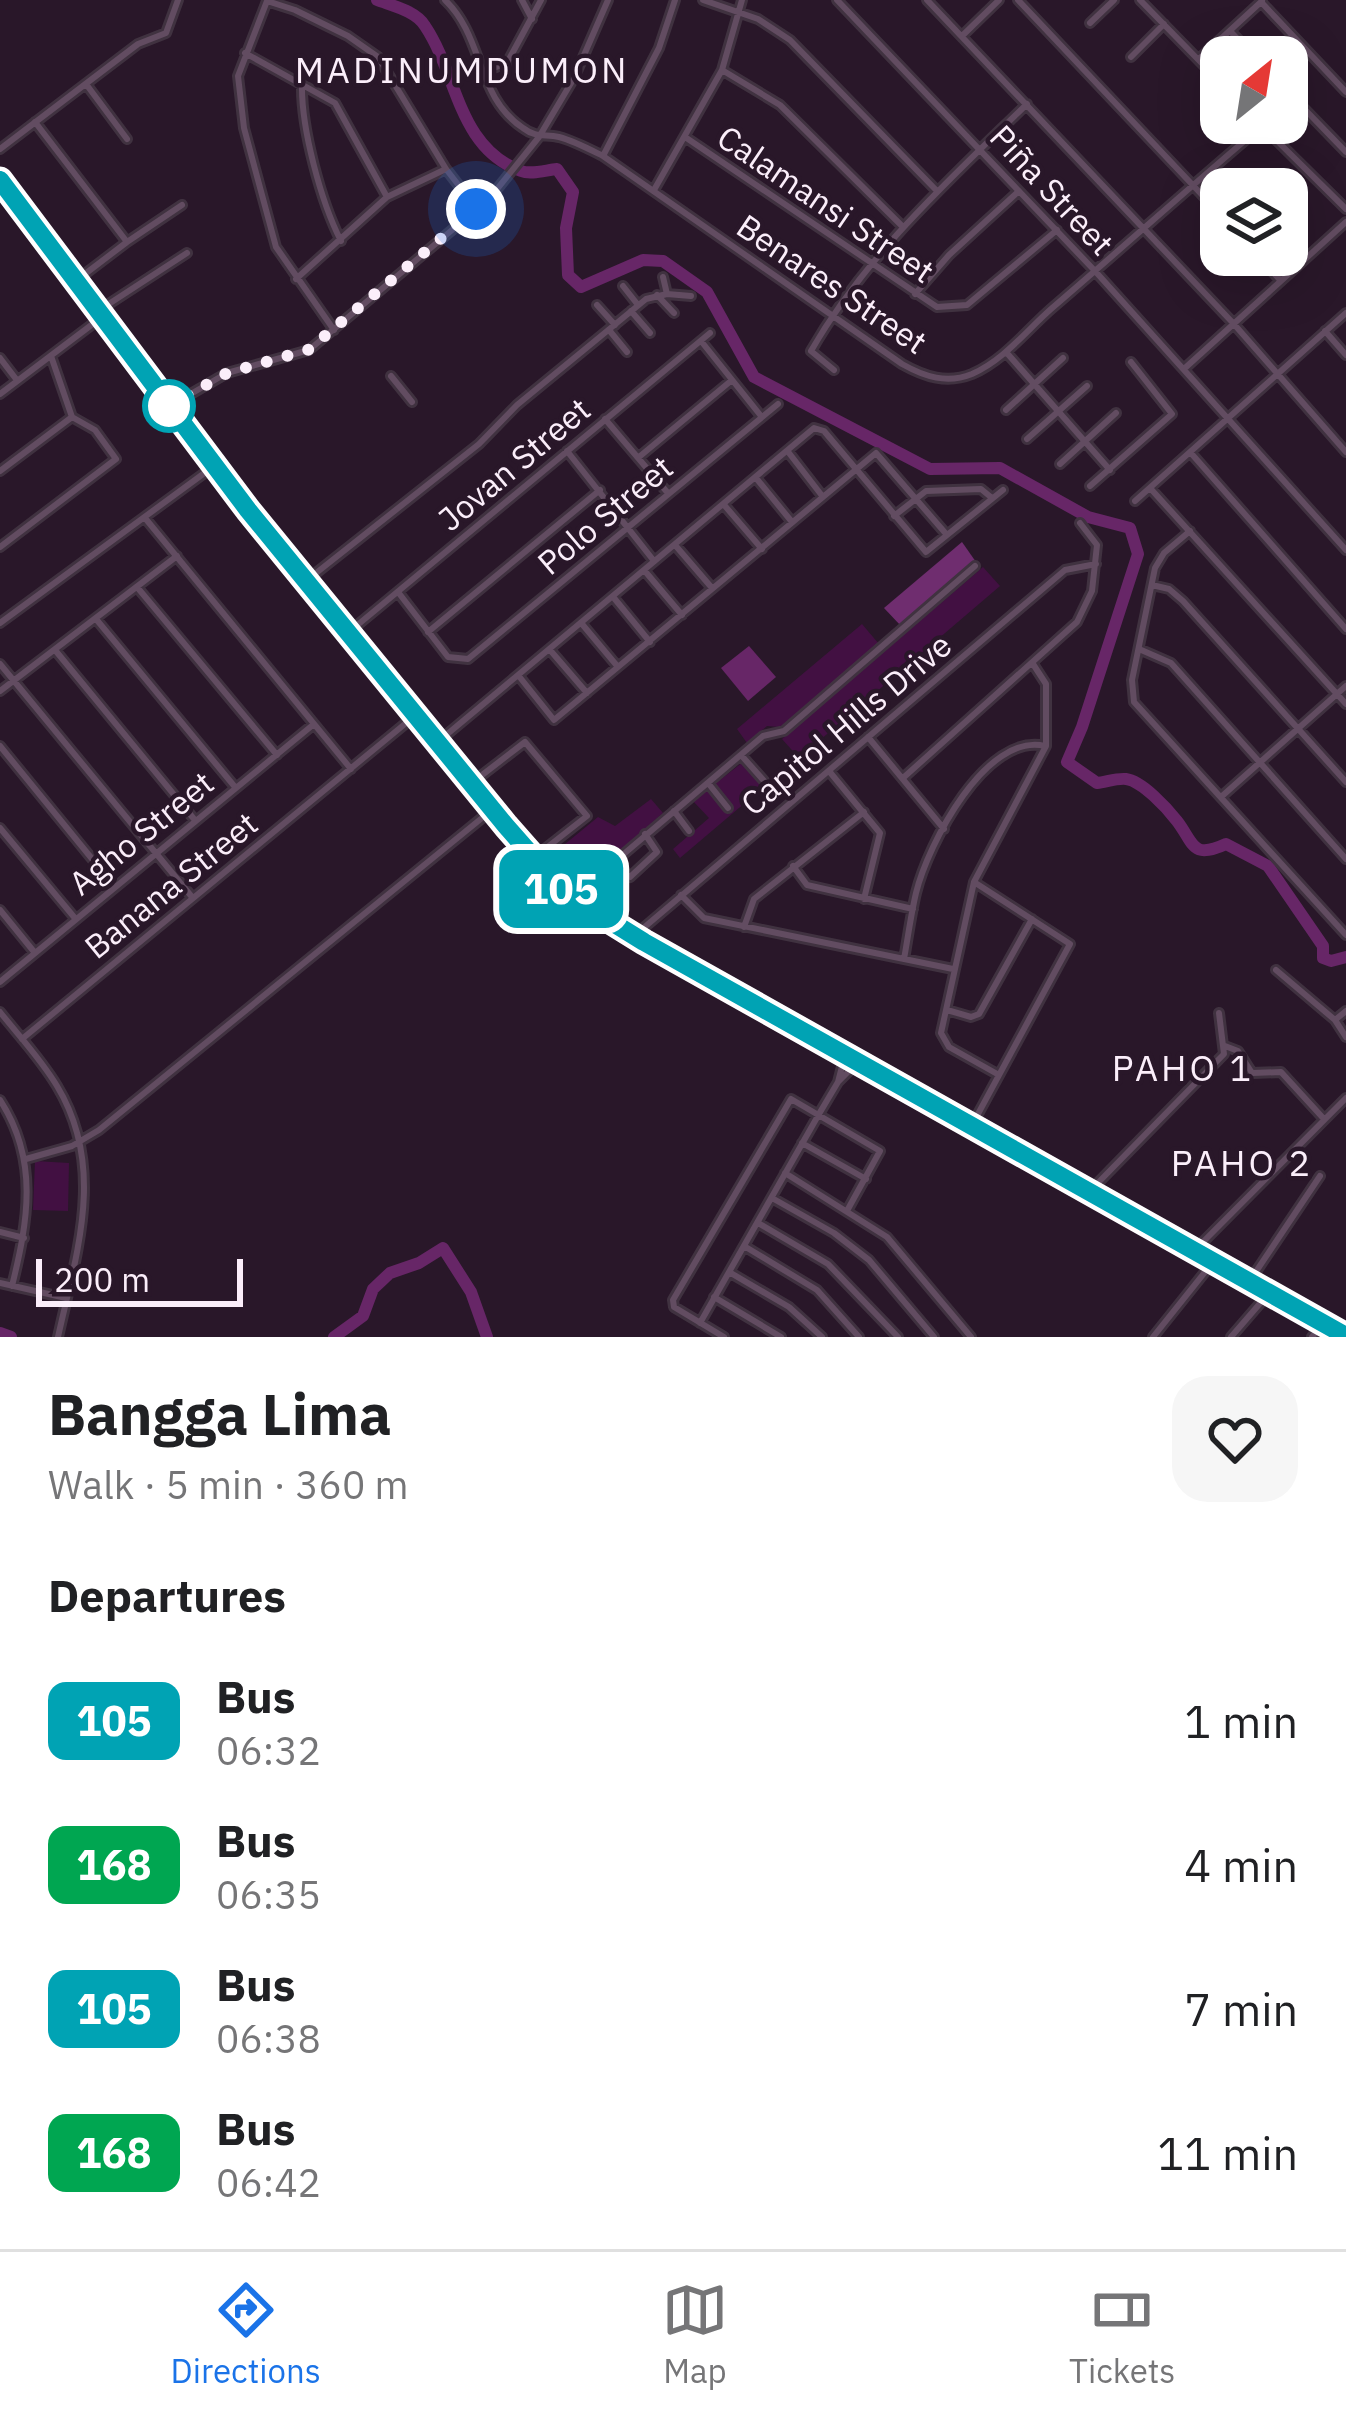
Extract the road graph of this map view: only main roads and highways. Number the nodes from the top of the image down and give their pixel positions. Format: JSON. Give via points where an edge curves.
{"nodes":[{"id":1,"x":0,"y":180,"type":"edge"},
{"id":2,"x":1346,"y":1336,"type":"edge"}],
"edges":[{"from":1,"to":2,"type":"main road","via":[[214,466],[571,898]]}]}
